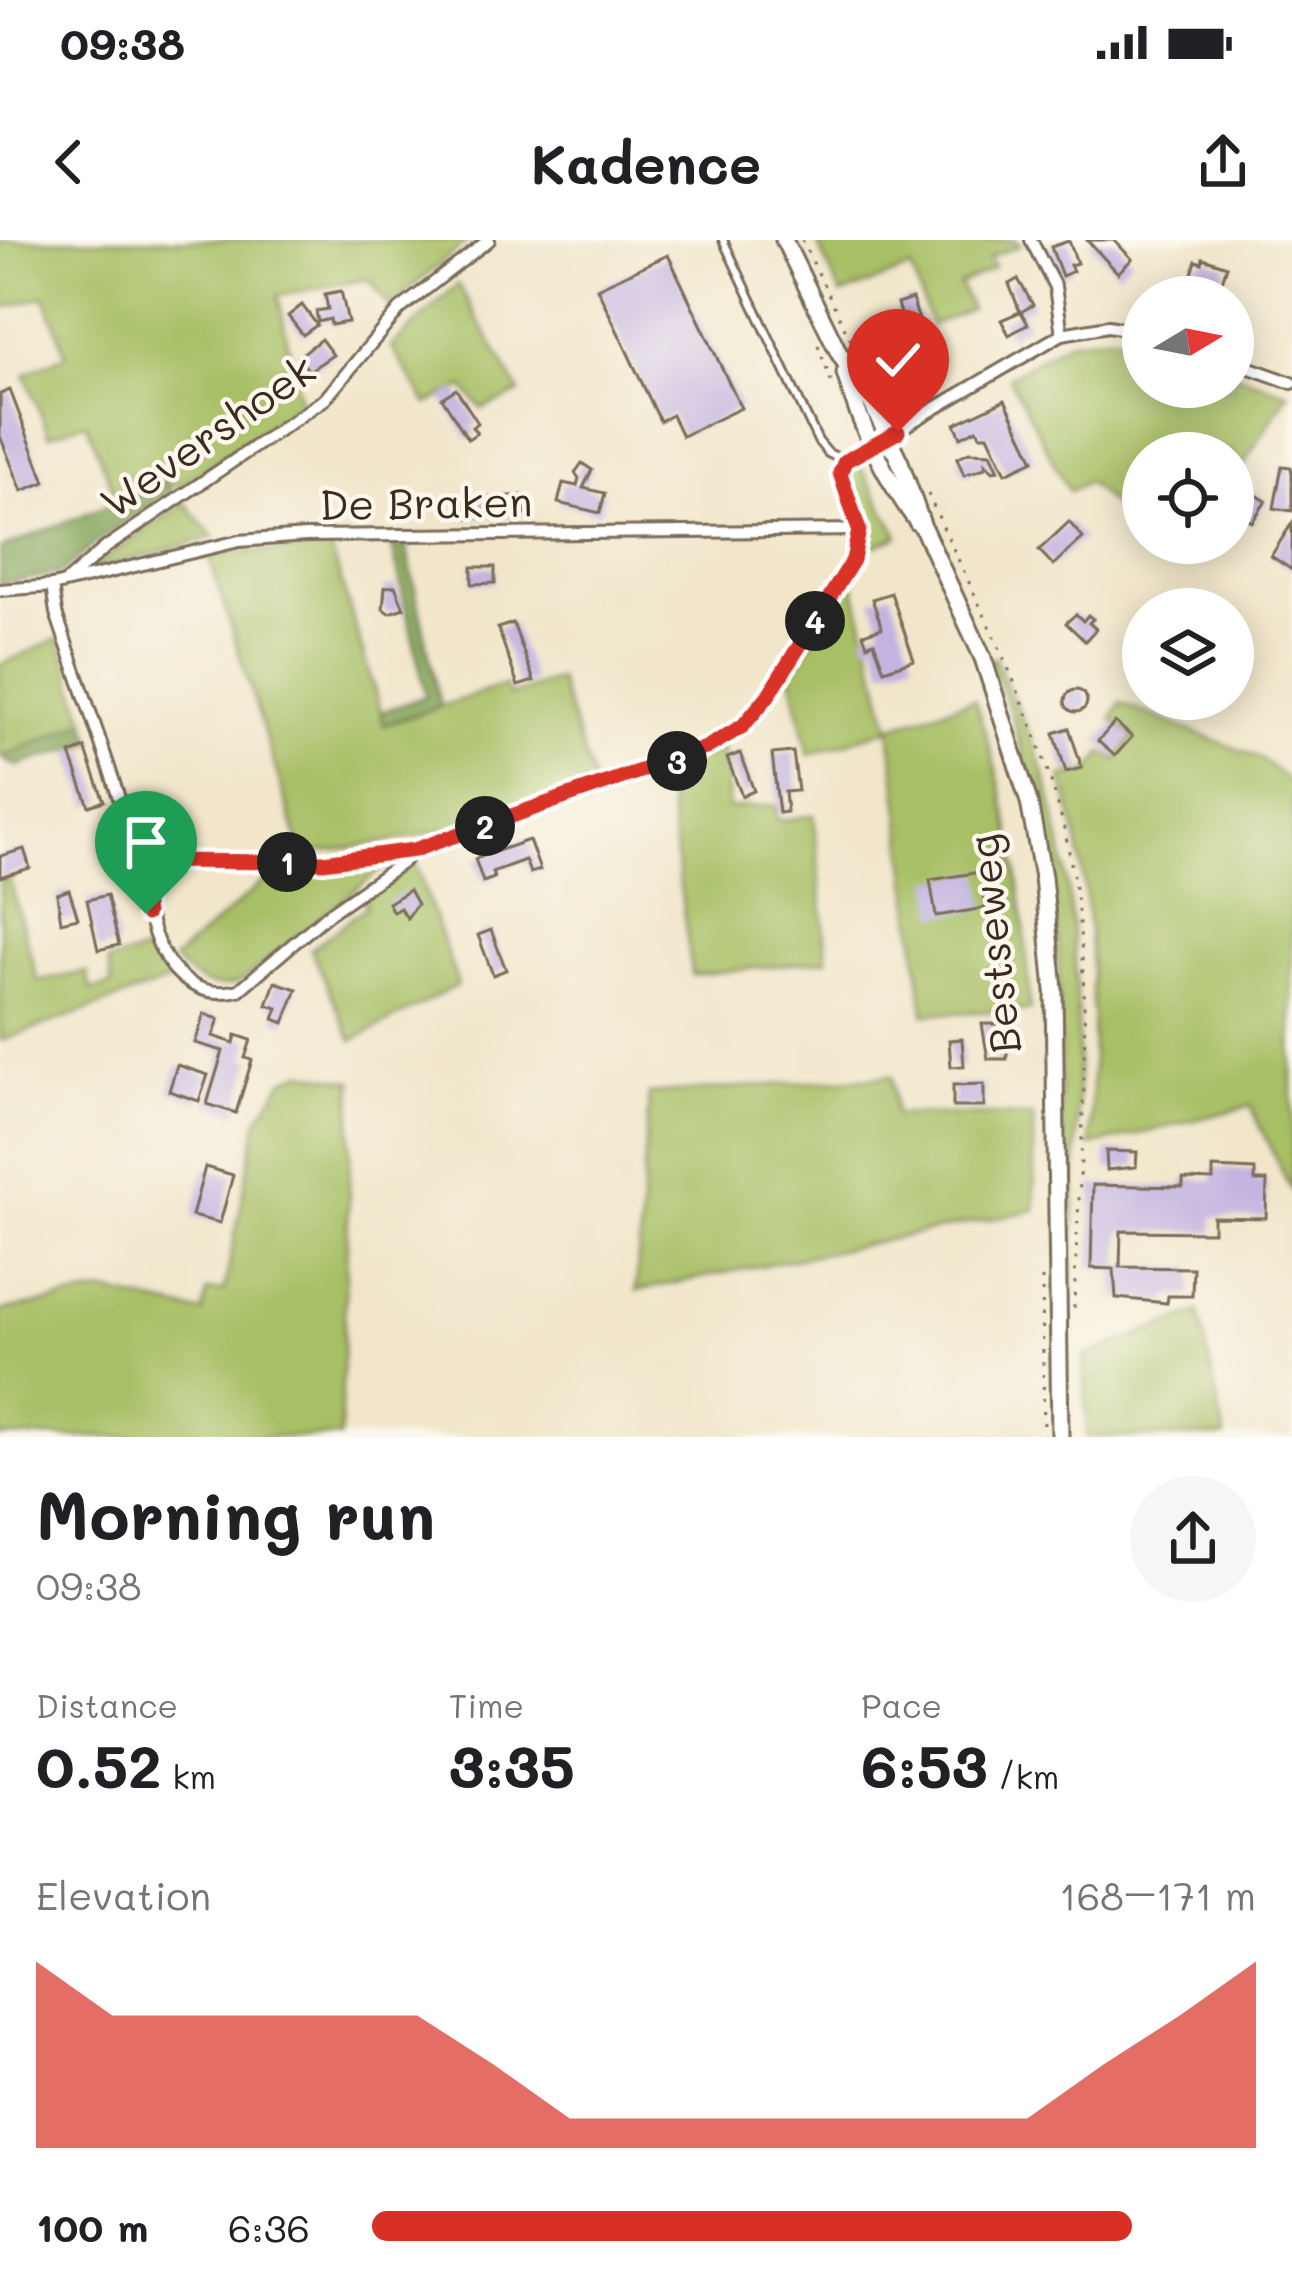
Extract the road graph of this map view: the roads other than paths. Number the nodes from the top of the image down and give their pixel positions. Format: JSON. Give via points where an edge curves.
{"nodes":[{"id":1,"x":489,"y":240,"type":"edge"},
{"id":2,"x":722,"y":240,"type":"edge"},
{"id":3,"x":784,"y":240,"type":"edge"},
{"id":4,"x":1031,"y":240,"type":"edge"},
{"id":5,"x":1122,"y":328,"type":"edge"},
{"id":6,"x":1062,"y":334,"type":"junction"},
{"id":7,"x":1254,"y":369,"type":"edge"},
{"id":8,"x":1292,"y":383,"type":"edge"},
{"id":9,"x":881,"y":440,"type":"junction"},
{"id":10,"x":845,"y":461,"type":"junction"},
{"id":11,"x":859,"y":530,"type":"junction"},
{"id":12,"x":58,"y":585,"type":"junction"},
{"id":13,"x":0,"y":590,"type":"edge"},
{"id":14,"x":414,"y":850,"type":"junction"},
{"id":15,"x":138,"y":861,"type":"junction"},
{"id":16,"x":1060,"y":1437,"type":"edge"}],
"edges":[{"from":1,"to":12,"type":"street","name":"Wevershoek","via":[[400,309],[325,399]]},
{"from":2,"to":10,"type":"lane","via":[[818,441]]},
{"from":3,"to":9,"type":"main road","name":"Bestseweg"},
{"from":4,"to":6,"type":"street","via":[[1054,287]]},
{"from":5,"to":6,"type":"street"},
{"from":6,"to":9,"type":"street"},
{"from":7,"to":8,"type":"street"},
{"from":9,"to":10,"type":"street"},
{"from":9,"to":16,"type":"main road","name":"Bestseweg","via":[[914,495],[1001,706],[1043,878],[1054,989]]},
{"from":10,"to":11,"type":"street","via":[[840,473]]},
{"from":11,"to":12,"type":"street","name":"De Braken","via":[[284,538],[206,547]]},
{"from":11,"to":14,"type":"street","via":[[853,560],[743,726],[670,764]]},
{"from":12,"to":13,"type":"street","name":"De Braken"},
{"from":12,"to":15,"type":"street","via":[[56,613]]},
{"from":14,"to":15,"type":"street","via":[[323,862]]},
{"from":14,"to":15,"type":"street","via":[[239,990],[221,994],[203,991],[160,950]]}]}
